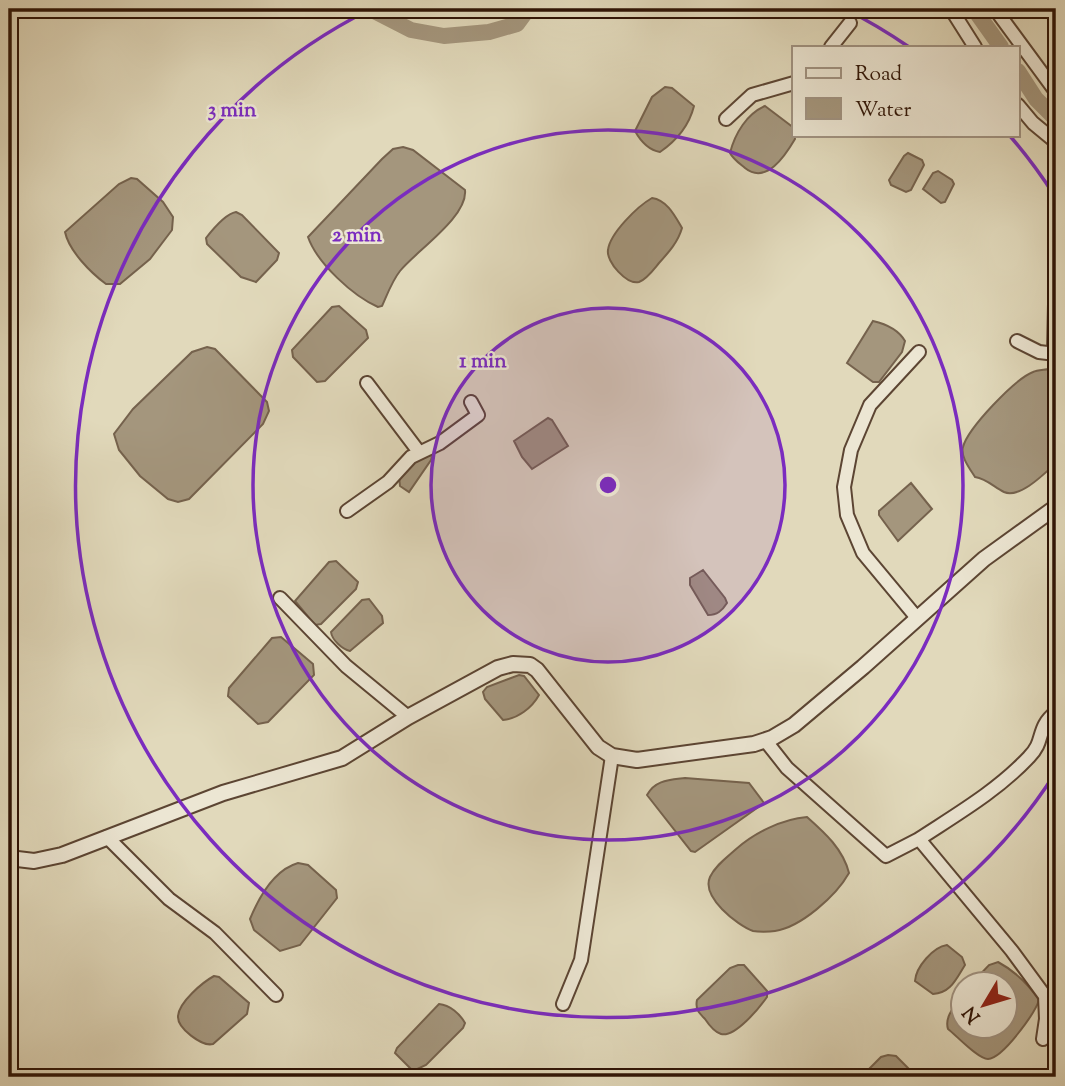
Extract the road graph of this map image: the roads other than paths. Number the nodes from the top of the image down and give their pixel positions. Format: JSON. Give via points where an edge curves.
{"nodes":[{"id":1,"x":951,"y":9,"type":"edge"},
{"id":2,"x":995,"y":9,"type":"edge"},
{"id":3,"x":850,"y":23,"type":"dead end"},
{"id":4,"x":832,"y":46,"type":"edge"},
{"id":5,"x":974,"y":46,"type":"edge"},
{"id":6,"x":792,"y":84,"type":"edge"},
{"id":7,"x":1056,"y":92,"type":"edge"},
{"id":8,"x":1020,"y":107,"type":"edge"},
{"id":9,"x":726,"y":118,"type":"dead end"},
{"id":10,"x":1056,"y":142,"type":"edge"},
{"id":11,"x":1055,"y":304,"type":"edge"},
{"id":12,"x":1017,"y":341,"type":"dead end"},
{"id":13,"x":919,"y":352,"type":"dead end"},
{"id":14,"x":1055,"y":354,"type":"edge"},
{"id":15,"x":366,"y":383,"type":"dead end"},
{"id":16,"x":471,"y":402,"type":"dead end"},
{"id":17,"x":419,"y":452,"type":"junction"},
{"id":18,"x":1056,"y":507,"type":"edge"},
{"id":19,"x":347,"y":511,"type":"dead end"},
{"id":20,"x":280,"y":598,"type":"dead end"},
{"id":21,"x":918,"y":618,"type":"junction"},
{"id":22,"x":1056,"y":712,"type":"edge"},
{"id":23,"x":408,"y":717,"type":"junction"},
{"id":24,"x":765,"y":740,"type":"junction"},
{"id":25,"x":612,"y":756,"type":"junction"},
{"id":26,"x":107,"y":837,"type":"junction"},
{"id":27,"x":919,"y":839,"type":"junction"},
{"id":28,"x":9,"y":858,"type":"edge"},
{"id":29,"x":276,"y":995,"type":"dead end"},
{"id":30,"x":563,"y":1004,"type":"dead end"},
{"id":31,"x":1043,"y":1040,"type":"dead end"}],
"edges":[{"from":1,"to":5,"type":"street"},
{"from":2,"to":7,"type":"street"},
{"from":3,"to":4,"type":"street"},
{"from":6,"to":9,"type":"street","via":[[752,95]]},
{"from":8,"to":10,"type":"street"},
{"from":11,"to":14,"type":"street"},
{"from":12,"to":14,"type":"street"},
{"from":13,"to":21,"type":"street","via":[[870,405],[851,450],[844,487],[847,515],[863,553]]},
{"from":15,"to":17,"type":"street"},
{"from":16,"to":17,"type":"street","via":[[478,415],[440,443]]},
{"from":17,"to":19,"type":"street","via":[[388,482]]},
{"from":18,"to":21,"type":"street","via":[[984,559]]},
{"from":20,"to":23,"type":"street","via":[[346,666]]},
{"from":21,"to":24,"type":"street","via":[[794,725]]},
{"from":22,"to":27,"type":"street","via":[[1045,721],[1039,745],[1017,769]]},
{"from":23,"to":25,"type":"street","via":[[498,668],[530,666],[598,747]]},
{"from":23,"to":26,"type":"street","via":[[342,758],[223,793]]},
{"from":24,"to":25,"type":"street","via":[[637,760]]},
{"from":24,"to":27,"type":"street","via":[[787,768],[886,856]]},
{"from":25,"to":30,"type":"street","via":[[582,960]]},
{"from":26,"to":28,"type":"street","via":[[46,860]]},
{"from":26,"to":29,"type":"street","via":[[169,899],[215,933]]},
{"from":27,"to":31,"type":"street","via":[[1045,996]]}]}
